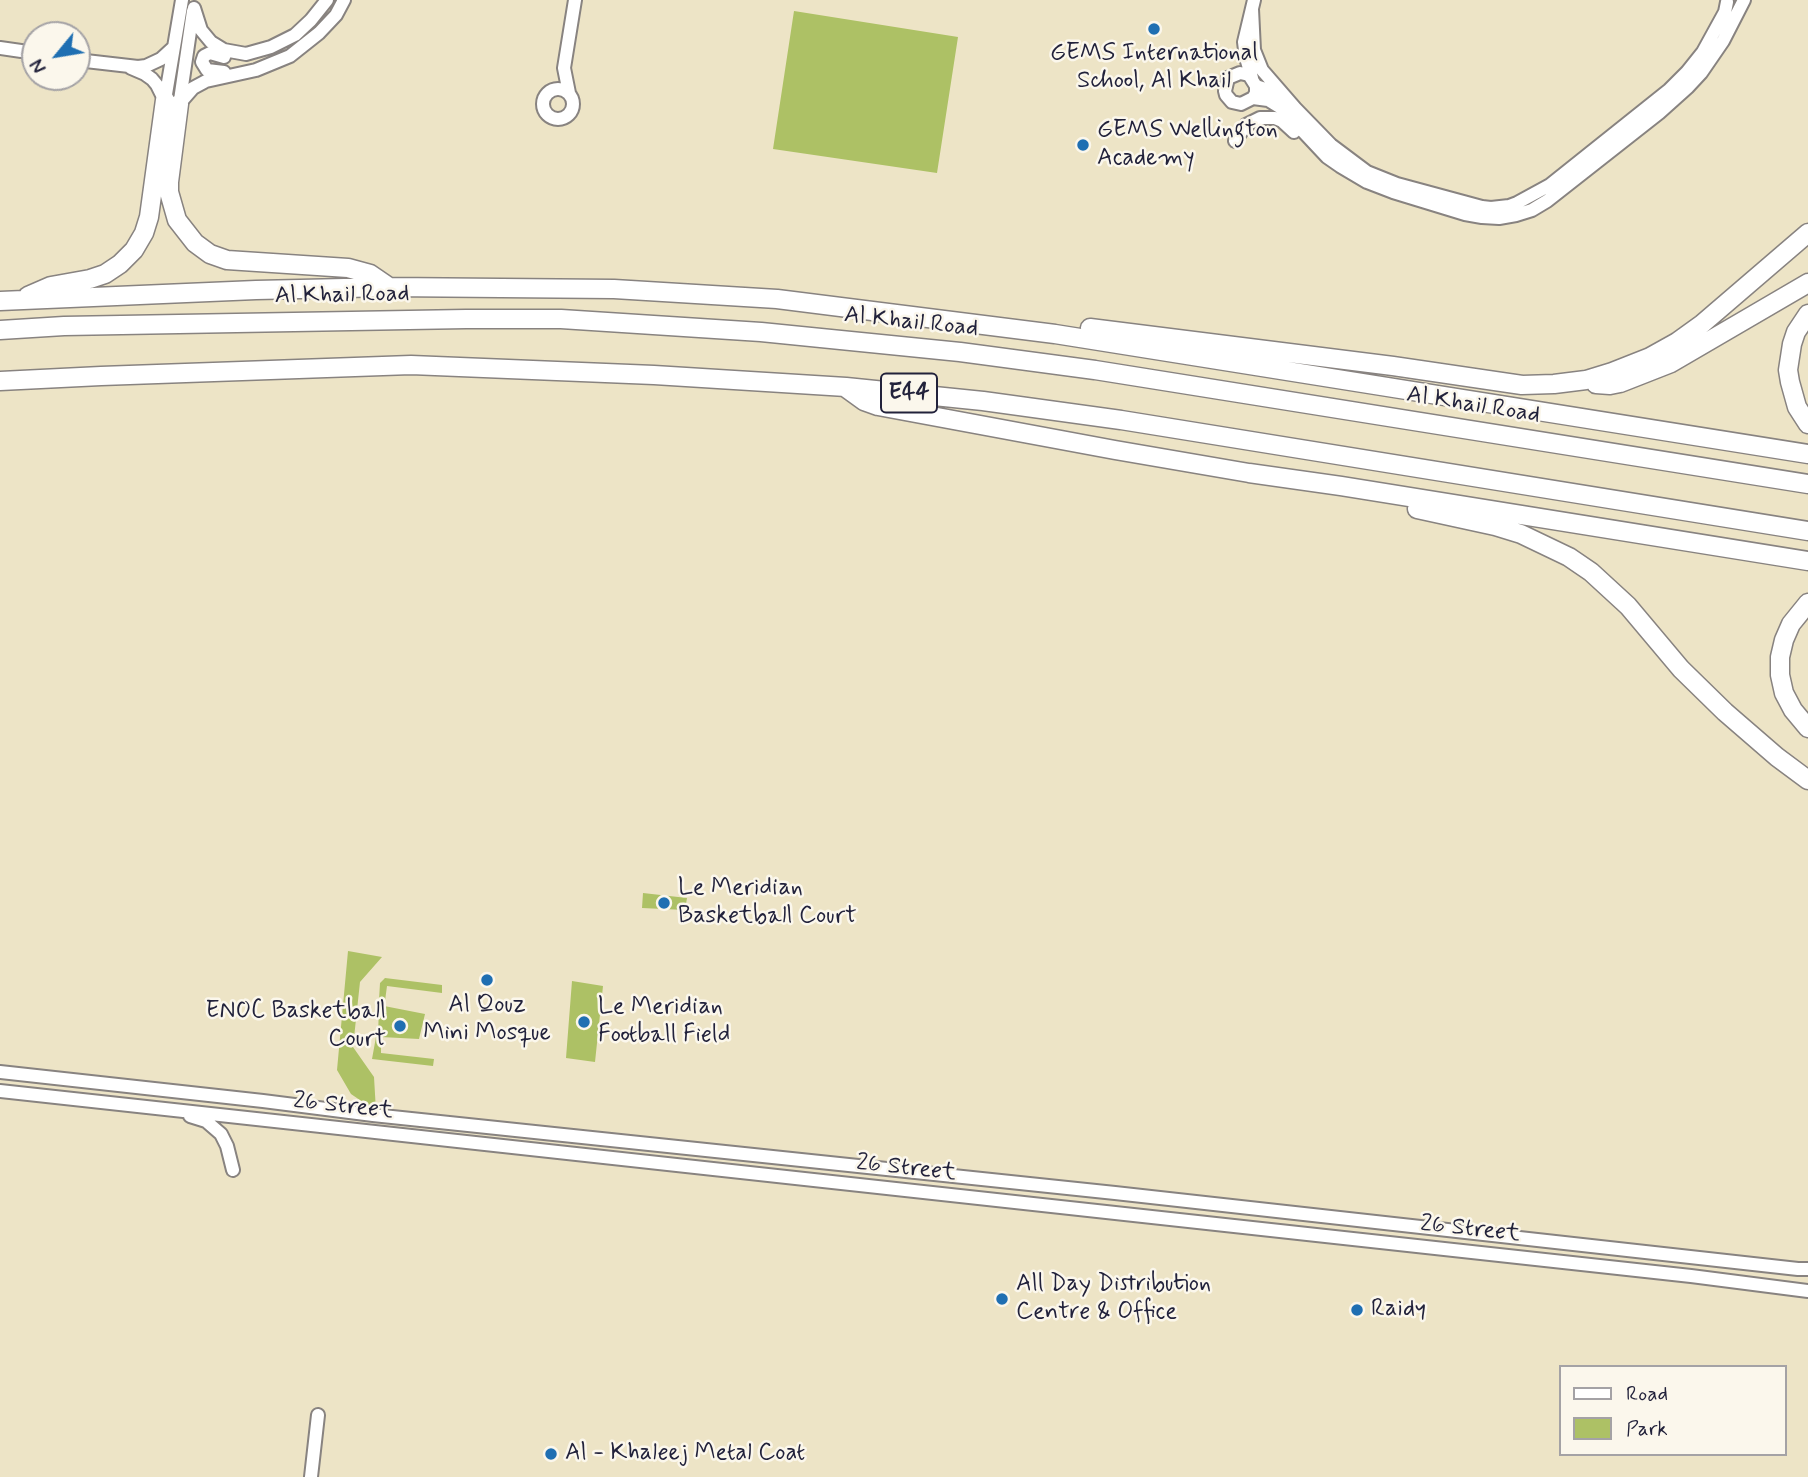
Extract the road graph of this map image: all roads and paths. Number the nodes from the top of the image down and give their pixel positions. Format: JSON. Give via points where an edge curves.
{"nodes":[{"id":1,"x":182,"y":0,"type":"edge"},
{"id":2,"x":327,"y":0,"type":"edge"},
{"id":3,"x":344,"y":0,"type":"edge"},
{"id":4,"x":575,"y":0,"type":"edge"},
{"id":5,"x":1744,"y":0,"type":"edge"},
{"id":6,"x":1728,"y":1,"type":"edge"},
{"id":7,"x":194,"y":4,"type":"edge"},
{"id":8,"x":1253,"y":4,"type":"edge"},
{"id":9,"x":0,"y":48,"type":"edge"},
{"id":10,"x":173,"y":48,"type":"junction"},
{"id":11,"x":261,"y":50,"type":"junction"},
{"id":12,"x":21,"y":51,"type":"edge"},
{"id":13,"x":91,"y":62,"type":"edge"},
{"id":14,"x":130,"y":68,"type":"junction"},
{"id":15,"x":564,"y":68,"type":"junction"},
{"id":16,"x":244,"y":74,"type":"junction"},
{"id":17,"x":1254,"y":88,"type":"junction"},
{"id":18,"x":549,"y":91,"type":"junction"},
{"id":19,"x":569,"y":93,"type":"junction"},
{"id":20,"x":172,"y":102,"type":"junction"},
{"id":21,"x":1295,"y":108,"type":"junction"},
{"id":22,"x":1235,"y":141,"type":"dead end"},
{"id":23,"x":1376,"y":186,"type":"junction"},
{"id":24,"x":1808,"y":233,"type":"edge"},
{"id":25,"x":1808,"y":283,"type":"edge"},
{"id":26,"x":389,"y":287,"type":"junction"},
{"id":27,"x":21,"y":300,"type":"junction"},
{"id":28,"x":0,"y":301,"type":"edge"},
{"id":29,"x":1808,"y":314,"type":"edge"},
{"id":30,"x":0,"y":330,"type":"edge"},
{"id":31,"x":1055,"y":334,"type":"junction"},
{"id":32,"x":1586,"y":380,"type":"junction"},
{"id":33,"x":0,"y":381,"type":"edge"},
{"id":34,"x":846,"y":387,"type":"junction"},
{"id":35,"x":1808,"y":424,"type":"edge"},
{"id":36,"x":1808,"y":454,"type":"edge"},
{"id":37,"x":1808,"y":484,"type":"edge"},
{"id":38,"x":1341,"y":486,"type":"junction"},
{"id":39,"x":1808,"y":531,"type":"edge"},
{"id":40,"x":1808,"y":561,"type":"edge"},
{"id":41,"x":1808,"y":603,"type":"edge"},
{"id":42,"x":1808,"y":728,"type":"edge"},
{"id":43,"x":1808,"y":780,"type":"edge"},
{"id":44,"x":0,"y":1072,"type":"edge"},
{"id":45,"x":0,"y":1091,"type":"edge"},
{"id":46,"x":262,"y":1101,"type":"junction"},
{"id":47,"x":166,"y":1108,"type":"junction"},
{"id":48,"x":241,"y":1116,"type":"junction"},
{"id":49,"x":233,"y":1170,"type":"dead end"},
{"id":50,"x":928,"y":1173,"type":"junction"},
{"id":51,"x":921,"y":1192,"type":"junction"},
{"id":52,"x":1805,"y":1270,"type":"edge"},
{"id":53,"x":1808,"y":1291,"type":"edge"},
{"id":54,"x":318,"y":1415,"type":"dead end"},
{"id":55,"x":310,"y":1477,"type":"edge"}],
"edges":[{"from":1,"to":10,"type":"street"},
{"from":2,"to":11,"type":"street","via":[[295,35]]},
{"from":3,"to":16,"type":"street","via":[[328,24],[300,49]]},
{"from":4,"to":15,"type":"street"},
{"from":5,"to":23,"type":"street","via":[[1723,41],[1688,87],[1532,210],[1482,217]]},
{"from":6,"to":21,"type":"street","via":[[1697,49],[1668,81],[1554,174],[1506,200],[1482,201],[1361,166],[1331,145]]},
{"from":7,"to":11,"type":"street","via":[[201,30],[217,47],[239,54]]},
{"from":7,"to":20,"type":"street"},
{"from":8,"to":17,"type":"street","via":[[1244,42]]},
{"from":8,"to":21,"type":"street","via":[[1257,61]]},
{"from":9,"to":12,"type":"street"},
{"from":10,"to":14,"type":"street","via":[[154,63]]},
{"from":10,"to":20,"type":"street"},
{"from":11,"to":16,"type":"street","via":[[243,58],[213,53],[203,58],[207,70]]},
{"from":13,"to":14,"type":"street"},
{"from":14,"to":20,"type":"street","via":[[152,79]]},
{"from":15,"to":18,"type":"street"},
{"from":15,"to":19,"type":"street"},
{"from":16,"to":20,"type":"street","via":[[213,78]]},
{"from":17,"to":21,"type":"street","via":[[1271,92]]},
{"from":17,"to":23,"type":"street","via":[[1260,98],[1281,108],[1327,157]]},
{"from":18,"to":19,"type":"street","via":[[559,88]]},
{"from":18,"to":19,"type":"street","via":[[543,108],[558,119],[573,108]]},
{"from":20,"to":26,"type":"highway","via":[[169,192],[177,220],[195,243],[227,260],[356,270]]},
{"from":20,"to":27,"type":"highway","via":[[149,217],[134,250],[104,274],[51,286]]},
{"from":22,"to":23,"type":"street","via":[[1246,125],[1260,118],[1275,118],[1341,176]]},
{"from":24,"to":32,"type":"highway","via":[[1690,333],[1632,365]]},
{"from":25,"to":32,"type":"highway","via":[[1651,372],[1610,385]]},
{"from":26,"to":27,"type":"highway"},
{"from":26,"to":31,"type":"highway","via":[[722,294]]},
{"from":27,"to":28,"type":"highway"},
{"from":29,"to":35,"type":"highway","via":[[1796,332],[1788,370],[1797,407]]},
{"from":30,"to":37,"type":"highway","name":"Al Khail Road","number":"E44","via":[[561,319],[761,332],[1096,370]]},
{"from":31,"to":32,"type":"highway","via":[[1090,328],[1521,385]]},
{"from":31,"to":36,"type":"highway"},
{"from":33,"to":34,"type":"highway","number":"E44","via":[[411,365]]},
{"from":34,"to":38,"type":"highway","via":[[857,398],[878,406]]},
{"from":34,"to":39,"type":"highway","number":"E44","via":[[1121,420]]},
{"from":38,"to":40,"type":"highway"},
{"from":38,"to":43,"type":"highway","via":[[1363,498],[1508,530],[1569,557],[1610,588],[1725,712]]},
{"from":41,"to":42,"type":"highway","via":[[1784,640],[1780,675],[1784,693]]},
{"from":44,"to":46,"type":"street","name":"26 Street"},
{"from":45,"to":47,"type":"street","name":"26 Street"},
{"from":46,"to":48,"type":"street"},
{"from":46,"to":50,"type":"street","name":"26 Street"},
{"from":47,"to":48,"type":"street","name":"26 Street"},
{"from":47,"to":49,"type":"street","via":[[216,1129],[227,1146]]},
{"from":48,"to":51,"type":"street","name":"26 Street"},
{"from":50,"to":51,"type":"street","via":[[928,1184]]},
{"from":50,"to":52,"type":"street","name":"26 Street"},
{"from":51,"to":53,"type":"street","name":"26 Street"},
{"from":54,"to":55,"type":"street"}]}
